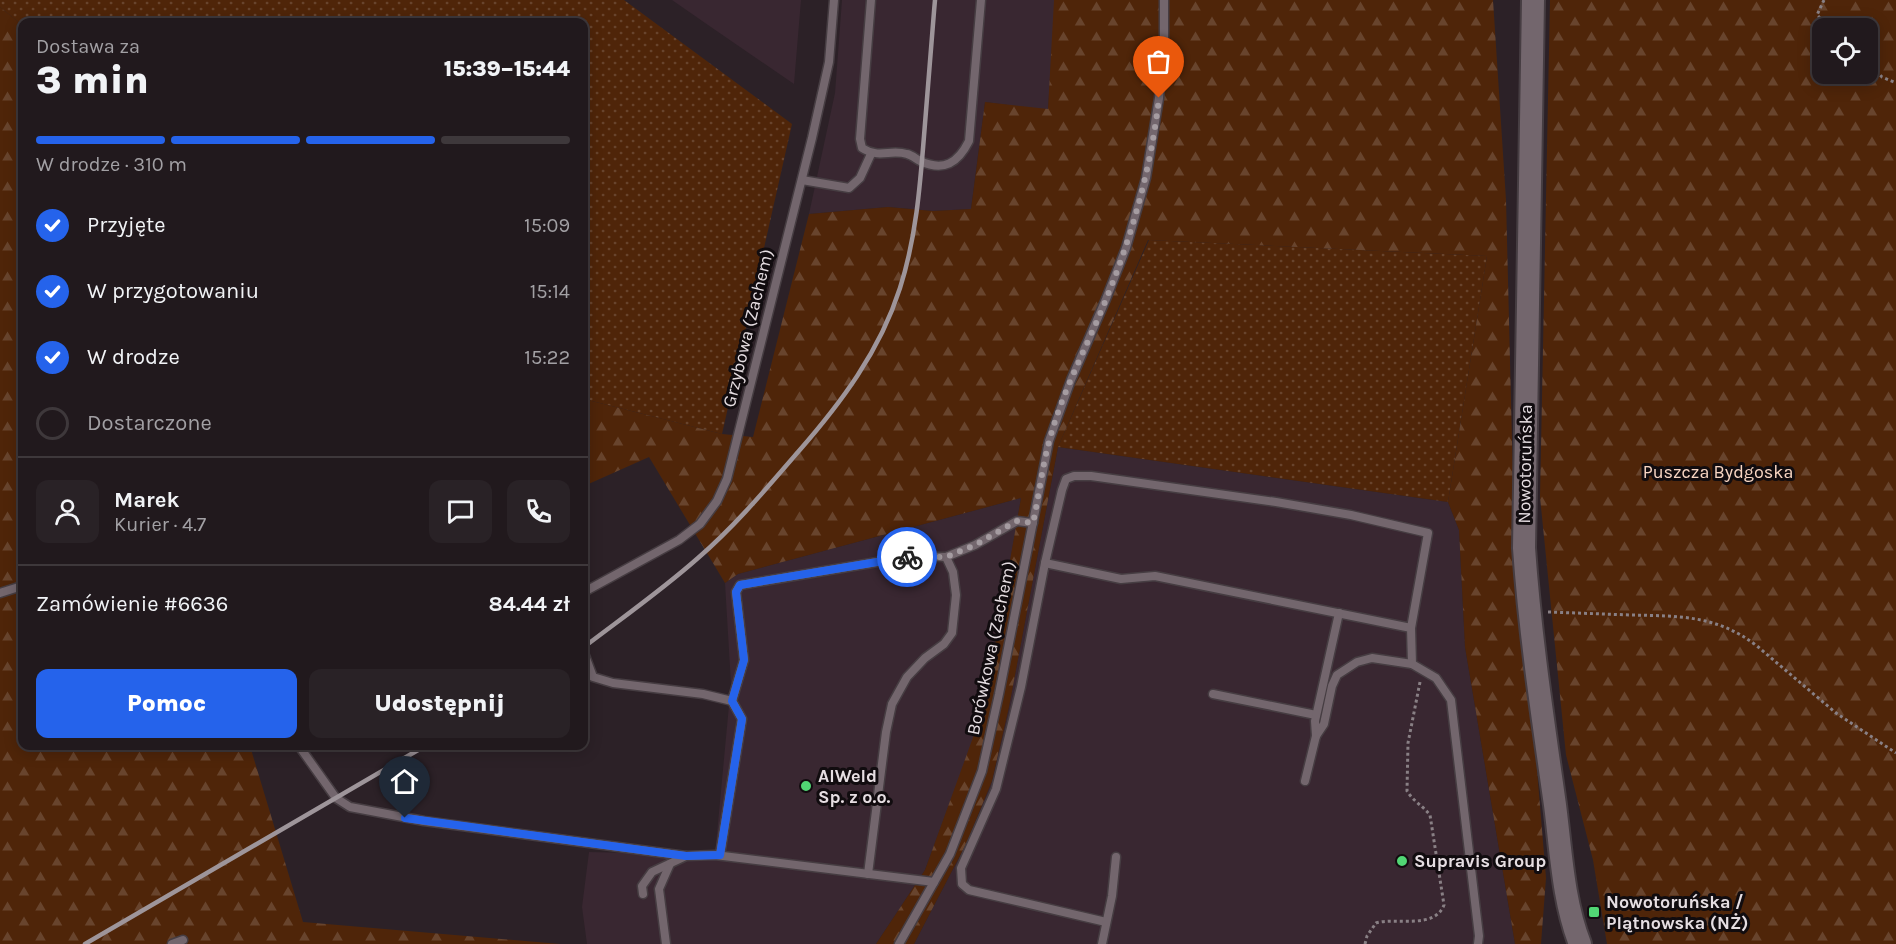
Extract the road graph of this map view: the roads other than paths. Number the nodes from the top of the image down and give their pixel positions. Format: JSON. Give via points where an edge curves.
{"nodes":[{"id":1,"x":834,"y":0,"type":"edge"},
{"id":2,"x":871,"y":0,"type":"edge"},
{"id":3,"x":981,"y":0,"type":"edge"},
{"id":4,"x":1164,"y":0,"type":"edge"},
{"id":5,"x":1533,"y":0,"type":"edge"},
{"id":6,"x":871,"y":154,"type":"junction"},
{"id":7,"x":802,"y":180,"type":"junction"},
{"id":8,"x":1033,"y":523,"type":"junction"},
{"id":9,"x":946,"y":557,"type":"junction"},
{"id":10,"x":1045,"y":563,"type":"junction"},
{"id":11,"x":18,"y":587,"type":"edge"},
{"id":12,"x":588,"y":590,"type":"edge"},
{"id":13,"x":0,"y":593,"type":"edge"},
{"id":14,"x":1339,"y":613,"type":"junction"},
{"id":15,"x":1411,"y":628,"type":"junction"},
{"id":16,"x":588,"y":664,"type":"edge"},
{"id":17,"x":1412,"y":664,"type":"junction"},
{"id":18,"x":1213,"y":694,"type":"dead end"},
{"id":19,"x":732,"y":701,"type":"junction"},
{"id":20,"x":1316,"y":715,"type":"junction"},
{"id":21,"x":1316,"y":736,"type":"junction"},
{"id":22,"x":301,"y":750,"type":"edge"},
{"id":23,"x":1305,"y":781,"type":"dead end"},
{"id":24,"x":720,"y":855,"type":"junction"},
{"id":25,"x":686,"y":856,"type":"junction"},
{"id":26,"x":1116,"y":857,"type":"dead end"},
{"id":27,"x":670,"y":864,"type":"junction"},
{"id":28,"x":868,"y":874,"type":"junction"},
{"id":29,"x":934,"y":882,"type":"junction"},
{"id":30,"x":643,"y":894,"type":"dead end"},
{"id":31,"x":1106,"y":922,"type":"junction"},
{"id":32,"x":1573,"y":937,"type":"edge"},
{"id":33,"x":183,"y":940,"type":"dead end"},
{"id":34,"x":172,"y":944,"type":"edge"},
{"id":35,"x":666,"y":944,"type":"edge"},
{"id":36,"x":898,"y":944,"type":"edge"},
{"id":37,"x":1102,"y":944,"type":"edge"},
{"id":38,"x":1478,"y":944,"type":"edge"}],
"edges":[{"from":1,"to":7,"type":"lane","name":"Grzybowa (Zachem)","via":[[829,62]]},
{"from":2,"to":6,"type":"lane","via":[[860,139],[862,148]]},
{"from":3,"to":6,"type":"lane","via":[[969,141],[962,154],[954,163],[942,165],[922,162],[907,154]]},
{"from":4,"to":8,"type":"lane","name":"Borówkowa (Zachem)","via":[[1159,98],[1146,178],[1125,248],[1049,441]]},
{"from":5,"to":32,"type":"main road","name":"Nowotoruńska","via":[[1524,548],[1528,611]]},
{"from":6,"to":7,"type":"lane","via":[[860,178],[849,188]]},
{"from":7,"to":12,"type":"lane","name":"Grzybowa (Zachem)","via":[[727,479],[717,501],[700,524],[679,540]]},
{"from":8,"to":9,"type":"lane","via":[[1017,521]]},
{"from":8,"to":29,"type":"lane","name":"Borówkowa (Zachem)","via":[[982,771],[950,854]]},
{"from":9,"to":19,"type":"lane","via":[[913,556],[740,585],[736,592],[744,660]]},
{"from":9,"to":28,"type":"lane","via":[[956,595],[952,633],[907,677],[892,704]]},
{"from":10,"to":14,"type":"lane","via":[[1121,579],[1155,576]]},
{"from":10,"to":15,"type":"lane","via":[[1062,490],[1066,479],[1074,476],[1350,515],[1428,533]]},
{"from":10,"to":31,"type":"lane","via":[[996,789],[960,868],[962,884],[969,890]]},
{"from":11,"to":13,"type":"lane"},
{"from":14,"to":15,"type":"lane"},
{"from":14,"to":20,"type":"lane"},
{"from":15,"to":17,"type":"lane"},
{"from":16,"to":19,"type":"lane","via":[[593,677],[613,684]]},
{"from":17,"to":21,"type":"lane","via":[[1372,658],[1345,669],[1332,686],[1324,724]]},
{"from":17,"to":38,"type":"lane","via":[[1436,678],[1451,700]]},
{"from":18,"to":20,"type":"lane"},
{"from":19,"to":24,"type":"lane","via":[[742,719]]},
{"from":20,"to":21,"type":"lane"},
{"from":21,"to":23,"type":"lane"},
{"from":22,"to":25,"type":"lane","via":[[336,798],[350,807],[424,821]]},
{"from":24,"to":25,"type":"lane"},
{"from":24,"to":28,"type":"lane"},
{"from":25,"to":27,"type":"lane"},
{"from":26,"to":31,"type":"lane"},
{"from":27,"to":30,"type":"lane","via":[[652,872],[642,886]]},
{"from":27,"to":35,"type":"lane","via":[[659,889]]},
{"from":28,"to":29,"type":"lane"},
{"from":29,"to":36,"type":"lane","name":"Borówkowa (Zachem)"},
{"from":31,"to":37,"type":"lane"},
{"from":33,"to":34,"type":"lane"}]}
